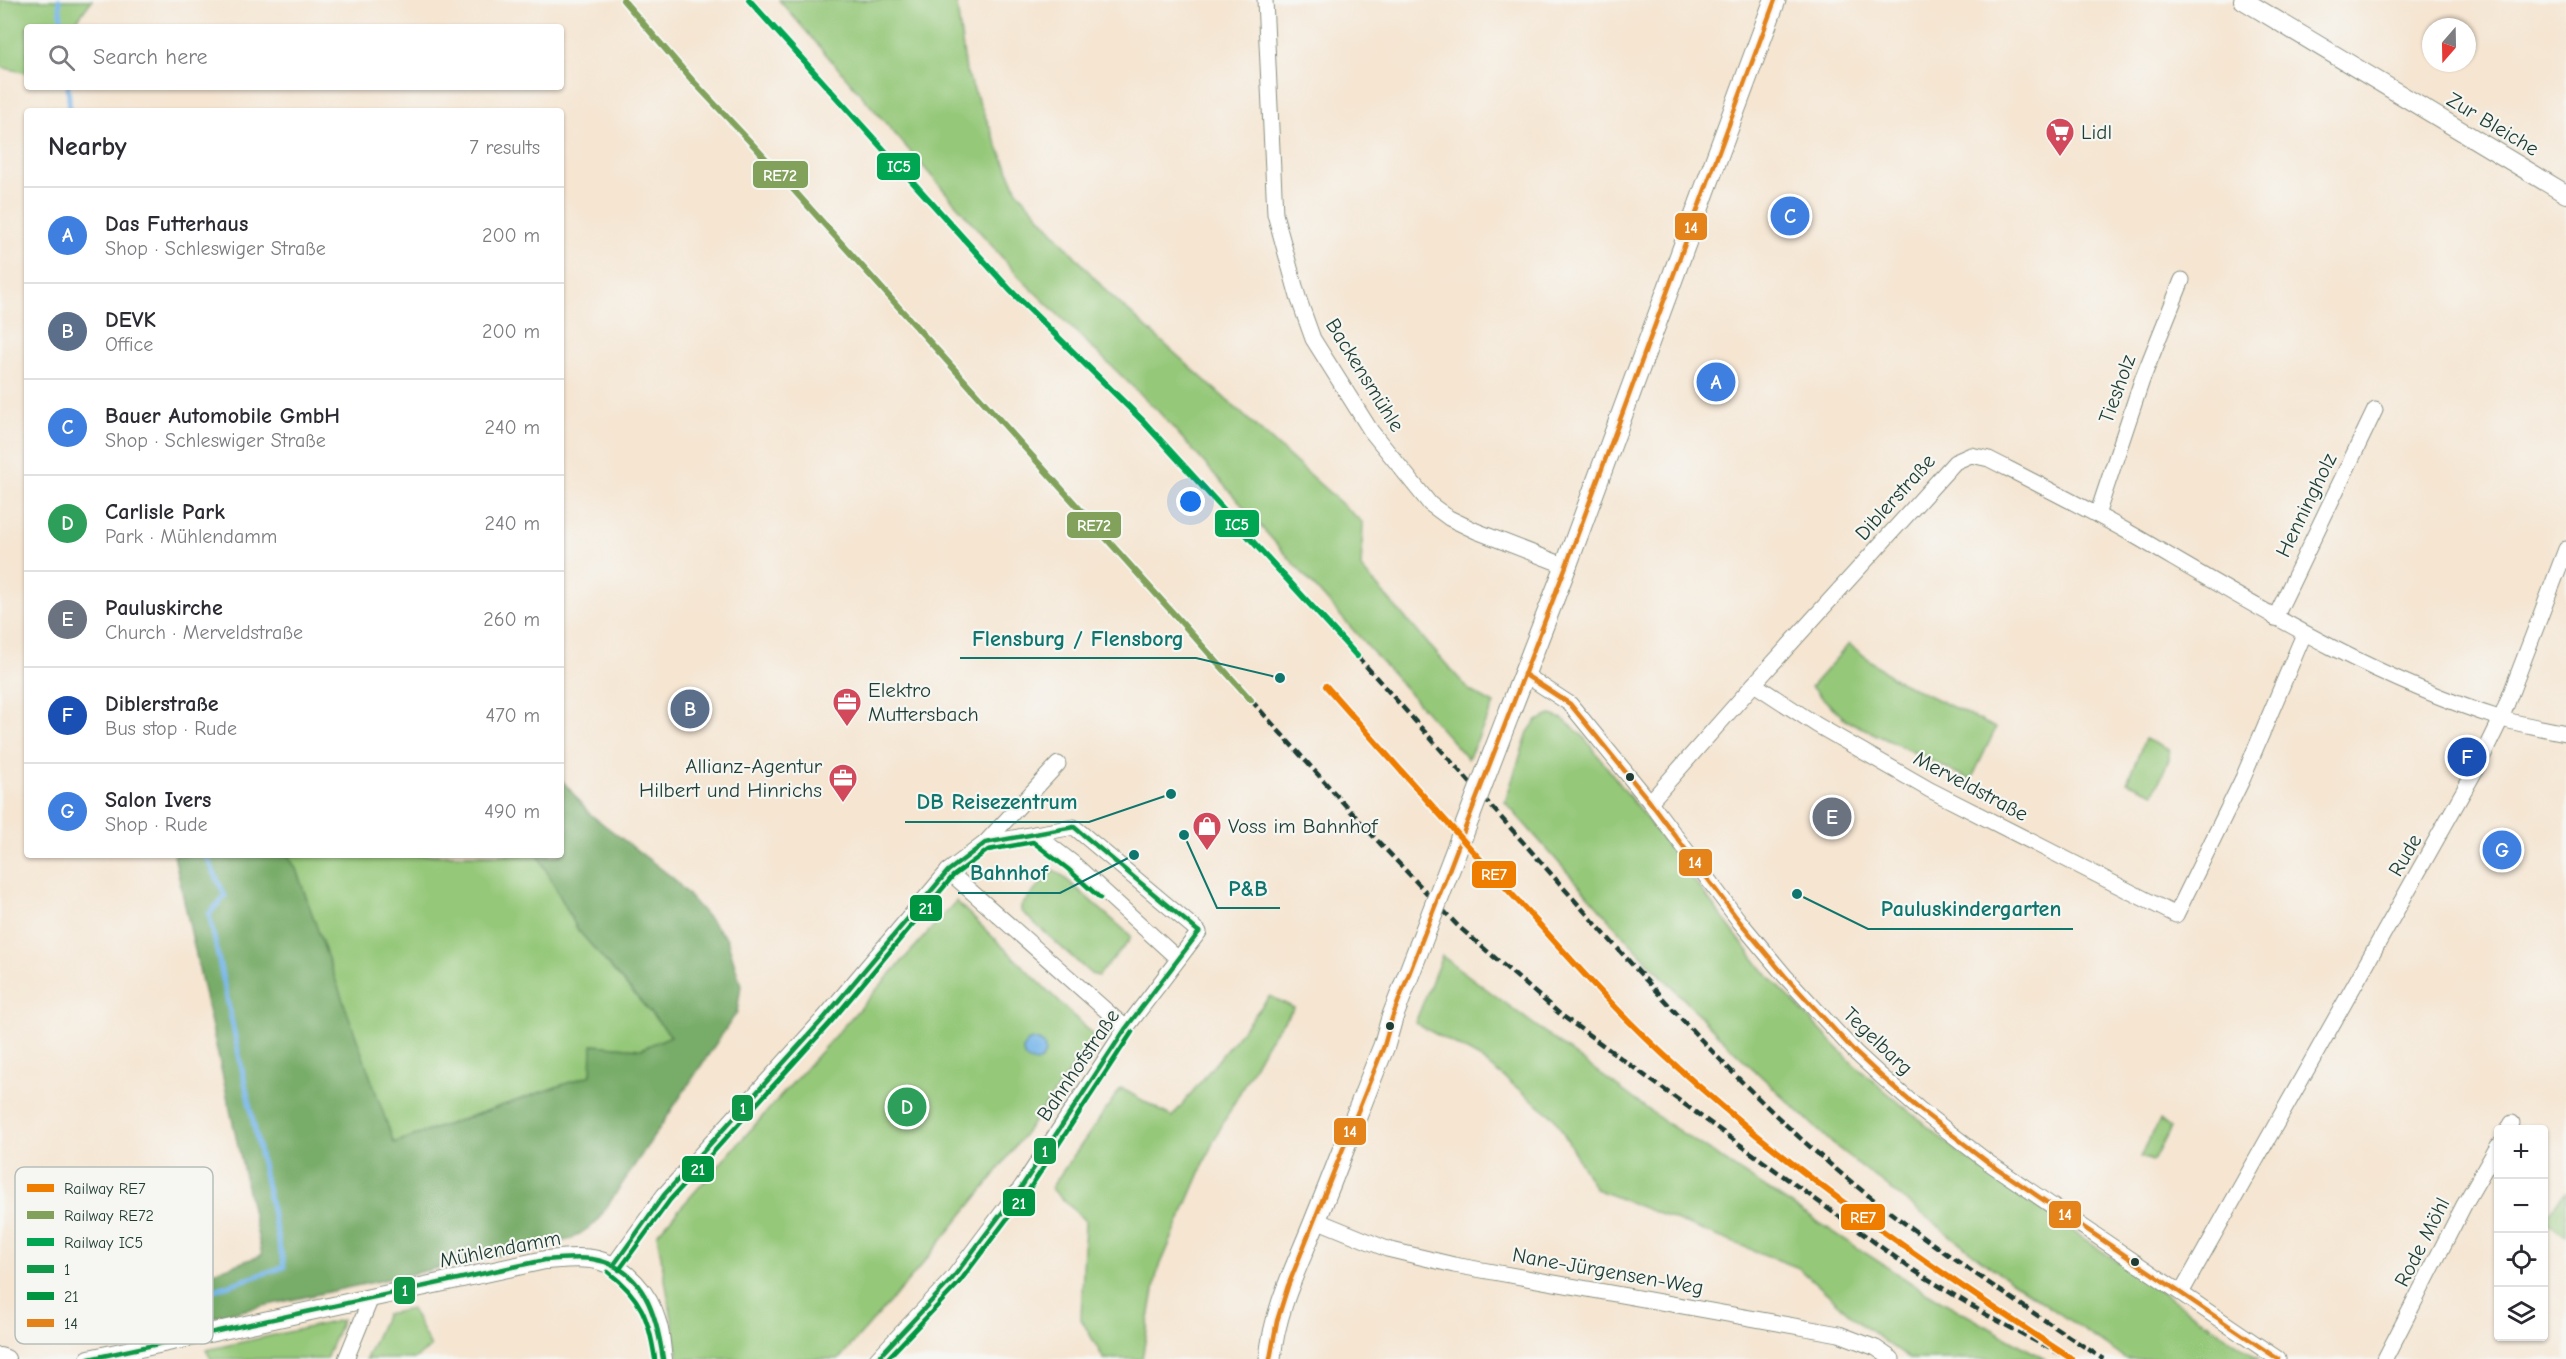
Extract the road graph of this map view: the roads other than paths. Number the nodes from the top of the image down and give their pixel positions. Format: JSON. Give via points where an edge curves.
{"nodes":[{"id":1,"x":1265,"y":0,"type":"edge"},
{"id":2,"x":1775,"y":0,"type":"edge"},
{"id":3,"x":2243,"y":0,"type":"edge"},
{"id":4,"x":2566,"y":194,"type":"edge"},
{"id":5,"x":2182,"y":280,"type":"dead end"},
{"id":6,"x":2375,"y":410,"type":"dead end"},
{"id":7,"x":2097,"y":515,"type":"junction"},
{"id":8,"x":2566,"y":549,"type":"edge"},
{"id":9,"x":1566,"y":566,"type":"junction"},
{"id":10,"x":2276,"y":618,"type":"junction"},
{"id":11,"x":2304,"y":634,"type":"junction"},
{"id":12,"x":1524,"y":674,"type":"junction"},
{"id":13,"x":1754,"y":684,"type":"junction"},
{"id":14,"x":2501,"y":719,"type":"junction"},
{"id":15,"x":2566,"y":733,"type":"edge"},
{"id":16,"x":1058,"y":764,"type":"dead end"},
{"id":17,"x":1650,"y":802,"type":"junction"},
{"id":18,"x":1035,"y":834,"type":"junction"},
{"id":19,"x":985,"y":843,"type":"junction"},
{"id":20,"x":948,"y":872,"type":"junction"},
{"id":21,"x":1178,"y":959,"type":"junction"},
{"id":22,"x":1126,"y":1028,"type":"junction"},
{"id":23,"x":2494,"y":1154,"type":"edge"},
{"id":24,"x":1316,"y":1220,"type":"junction"},
{"id":25,"x":613,"y":1266,"type":"junction"},
{"id":26,"x":2181,"y":1293,"type":"junction"},
{"id":27,"x":371,"y":1298,"type":"junction"},
{"id":28,"x":213,"y":1332,"type":"edge"},
{"id":29,"x":158,"y":1344,"type":"edge"},
{"id":30,"x":0,"y":1357,"type":"edge"},
{"id":31,"x":6,"y":1359,"type":"edge"},
{"id":32,"x":89,"y":1359,"type":"edge"},
{"id":33,"x":346,"y":1359,"type":"edge"},
{"id":34,"x":663,"y":1359,"type":"edge"},
{"id":35,"x":877,"y":1359,"type":"edge"},
{"id":36,"x":1270,"y":1359,"type":"edge"},
{"id":37,"x":1892,"y":1359,"type":"edge"},
{"id":38,"x":2278,"y":1359,"type":"edge"},
{"id":39,"x":2385,"y":1359,"type":"edge"}],
"edges":[{"from":1,"to":9,"type":"street","name":"Backensmühle","via":[[1275,214],[1313,339],[1371,431],[1430,504],[1476,531]]},
{"from":2,"to":9,"type":"main road"},
{"from":3,"to":4,"type":"street","name":"Zur Bleiche"},
{"from":5,"to":7,"type":"street","name":"Tiesholz","via":[[2142,380]]},
{"from":6,"to":10,"type":"street","name":"Henningholz"},
{"from":7,"to":10,"type":"street","name":"Diblerstraße"},
{"from":7,"to":13,"type":"street","name":"Diblerstraße","via":[[1989,459],[1971,455],[1956,462]]},
{"from":8,"to":14,"type":"street","name":"Rude"},
{"from":9,"to":12,"type":"main road"},
{"from":10,"to":11,"type":"street","name":"Diblerstraße"},
{"from":11,"to":13,"type":"street","name":"Merveldstraße","via":[[2243,778],[2176,915],[1930,790]]},
{"from":11,"to":14,"type":"street","name":"Diblerstraße","via":[[2397,678]]},
{"from":12,"to":17,"type":"street","name":"Tegelbarg","via":[[1570,704]]},
{"from":12,"to":24,"type":"main road","bridge":true},
{"from":13,"to":17,"type":"street","name":"Diblerstraße"},
{"from":14,"to":15,"type":"street","name":"Diblerstraße"},
{"from":14,"to":26,"type":"street","name":"Rude","via":[[2448,821]]},
{"from":16,"to":19,"type":"street"},
{"from":17,"to":26,"type":"street","name":"Tegelbarg","via":[[1762,949],[1873,1068],[1981,1157]]},
{"from":18,"to":19,"type":"street"},
{"from":18,"to":21,"type":"street"},
{"from":18,"to":21,"type":"street","name":"Bahnhofstraße","via":[[1074,827],[1199,932]]},
{"from":19,"to":20,"type":"street"},
{"from":20,"to":22,"type":"street"},
{"from":20,"to":25,"type":"street","via":[[824,1018],[664,1195]]},
{"from":21,"to":22,"type":"street","name":"Bahnhofstraße"},
{"from":22,"to":35,"type":"street","name":"Bahnhofstraße","via":[[1022,1186],[952,1279]]},
{"from":23,"to":39,"type":"street","name":"Rode Möhl"},
{"from":24,"to":36,"type":"main road","via":[[1288,1283]]},
{"from":24,"to":37,"type":"street","name":"Nane-Jürgensen-Weg","via":[[1387,1249],[1454,1265],[1839,1334],[1876,1348]]},
{"from":25,"to":27,"type":"street","name":"Mühlendamm","via":[[582,1258],[546,1260]]},
{"from":25,"to":34,"type":"street","via":[[629,1277],[651,1306],[658,1323]]},
{"from":26,"to":38,"type":"street","name":"Tegelbarg"},
{"from":27,"to":28,"type":"street","name":"Mühlendamm"},
{"from":27,"to":33,"type":"street"},
{"from":29,"to":32,"type":"street","name":"Mühlendamm"},
{"from":30,"to":31,"type":"street"}]}
